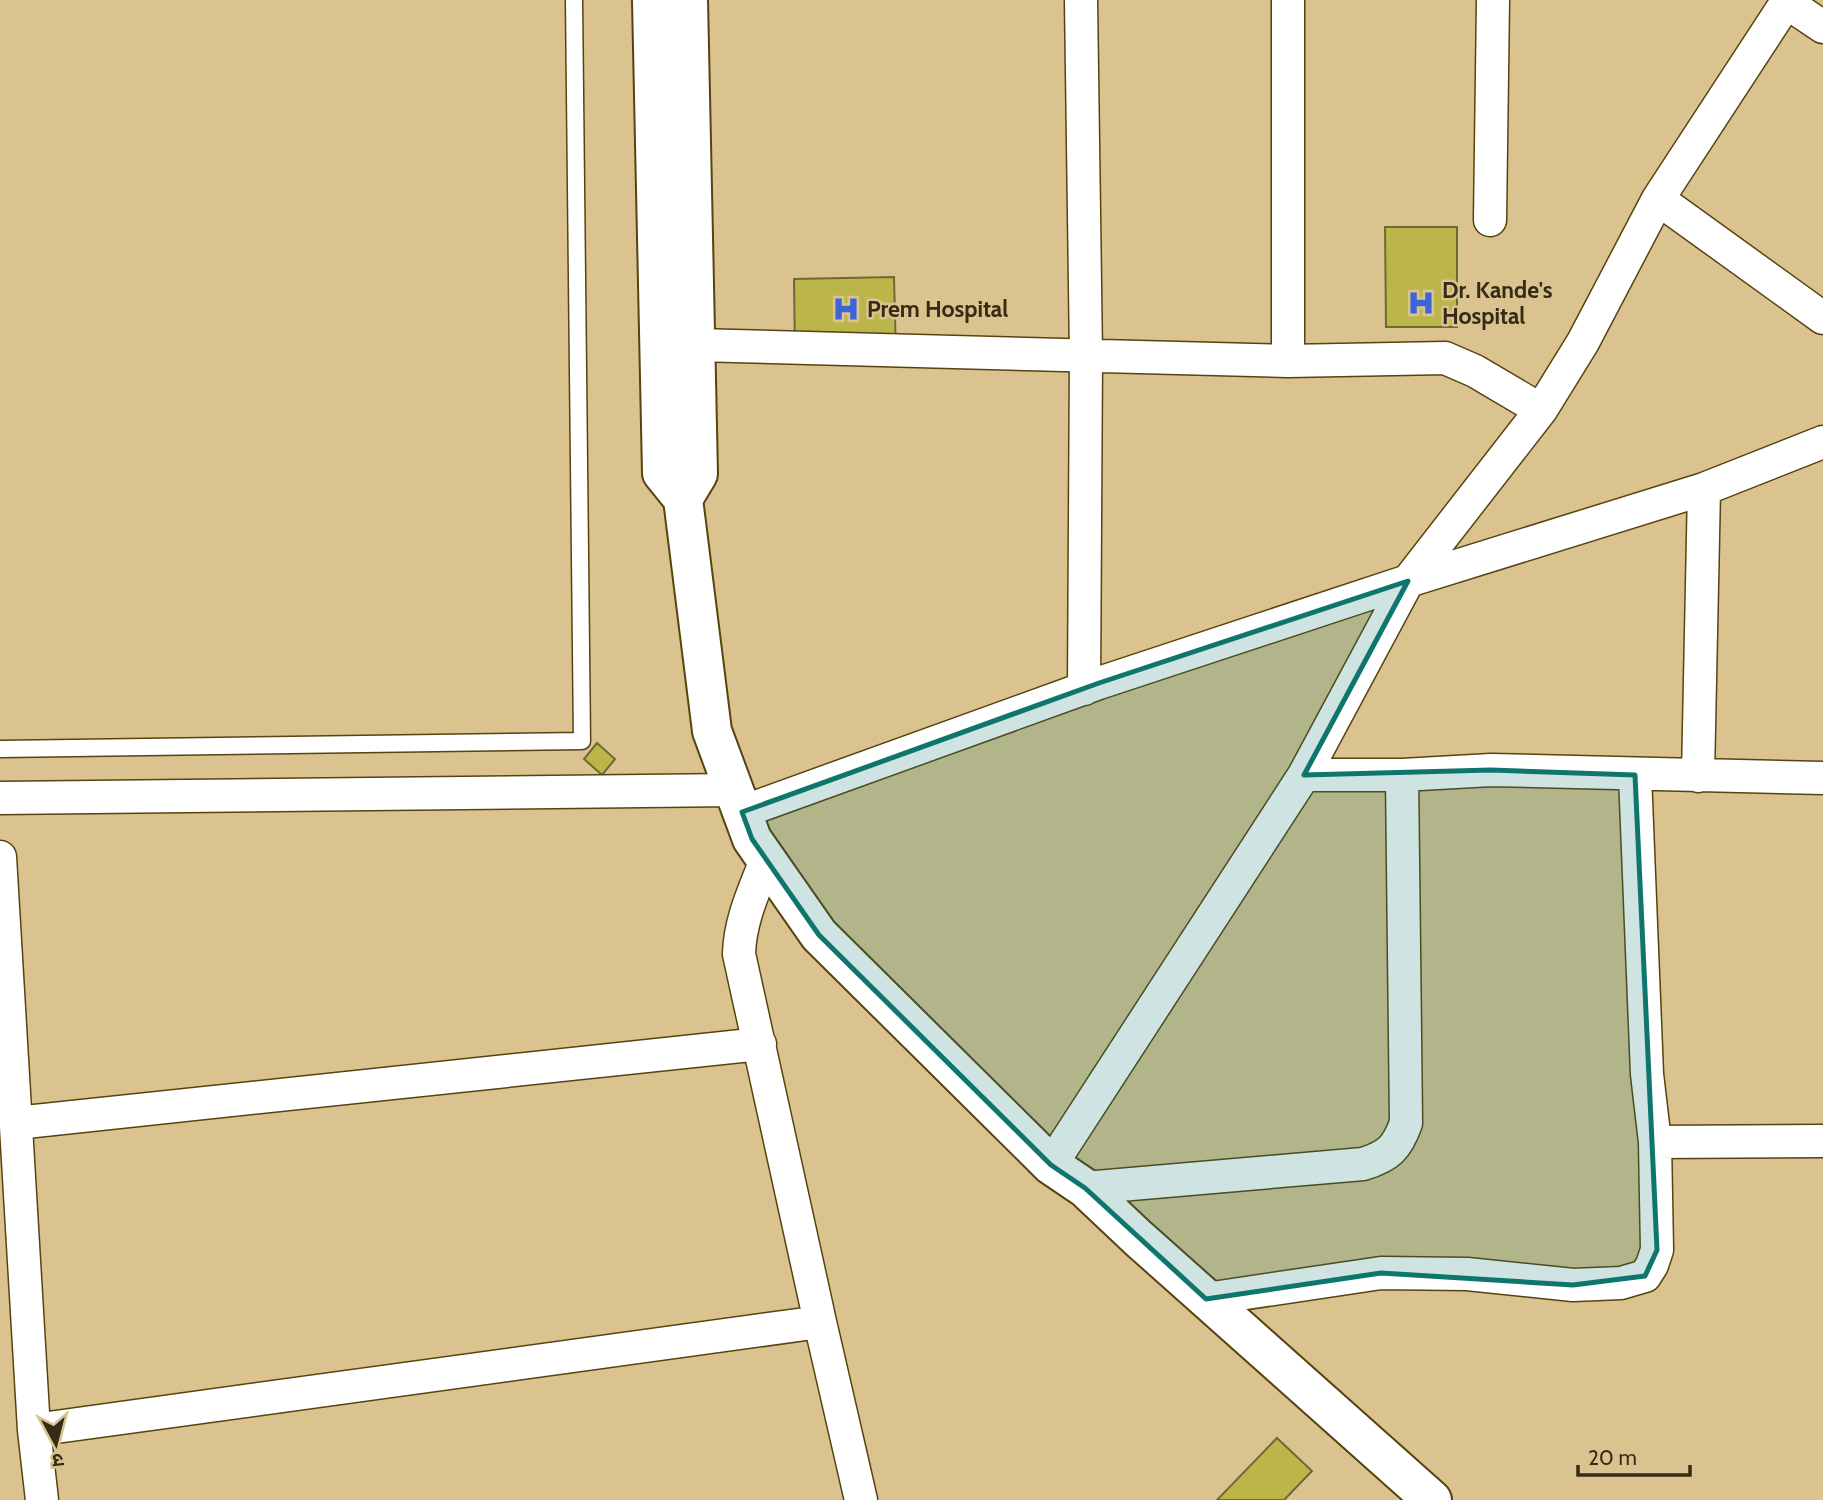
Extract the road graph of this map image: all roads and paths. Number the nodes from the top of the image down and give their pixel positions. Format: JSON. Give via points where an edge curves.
{"nodes":[{"id":1,"x":574,"y":0,"type":"edge"},
{"id":2,"x":652,"y":0,"type":"edge"},
{"id":3,"x":688,"y":0,"type":"edge"},
{"id":4,"x":1081,"y":0,"type":"edge"},
{"id":5,"x":1288,"y":0,"type":"edge"},
{"id":6,"x":1493,"y":0,"type":"edge"},
{"id":7,"x":1787,"y":1,"type":"edge"},
{"id":8,"x":1823,"y":27,"type":"edge"},
{"id":9,"x":1658,"y":199,"type":"junction"},
{"id":10,"x":1490,"y":220,"type":"dead end"},
{"id":11,"x":1823,"y":318,"type":"edge"},
{"id":12,"x":695,"y":345,"type":"junction"},
{"id":13,"x":1086,"y":356,"type":"junction"},
{"id":14,"x":1288,"y":361,"type":"junction"},
{"id":15,"x":1541,"y":410,"type":"junction"},
{"id":16,"x":1823,"y":442,"type":"edge"},
{"id":17,"x":1704,"y":489,"type":"junction"},
{"id":18,"x":683,"y":499,"type":"junction"},
{"id":19,"x":1408,"y":581,"type":"junction"},
{"id":20,"x":1084,"y":689,"type":"junction"},
{"id":21,"x":0,"y":748,"type":"edge"},
{"id":22,"x":1304,"y":775,"type":"junction"},
{"id":23,"x":1402,"y":775,"type":"junction"},
{"id":24,"x":1635,"y":775,"type":"junction"},
{"id":25,"x":1698,"y":776,"type":"junction"},
{"id":26,"x":1823,"y":778,"type":"edge"},
{"id":27,"x":0,"y":797,"type":"edge"},
{"id":28,"x":738,"y":801,"type":"junction"},
{"id":29,"x":0,"y":858,"type":"edge"},
{"id":30,"x":766,"y":860,"type":"junction"},
{"id":31,"x":5,"y":1040,"type":"edge"},
{"id":32,"x":760,"y":1044,"type":"junction"},
{"id":33,"x":16,"y":1122,"type":"junction"},
{"id":34,"x":1823,"y":1141,"type":"edge"},
{"id":35,"x":1655,"y":1142,"type":"junction"},
{"id":36,"x":1051,"y":1165,"type":"junction"},
{"id":37,"x":1085,"y":1188,"type":"junction"},
{"id":38,"x":1206,"y":1299,"type":"junction"},
{"id":39,"x":14,"y":1314,"type":"edge"},
{"id":40,"x":820,"y":1322,"type":"junction"},
{"id":41,"x":34,"y":1430,"type":"junction"},
{"id":42,"x":42,"y":1500,"type":"edge"},
{"id":43,"x":861,"y":1500,"type":"edge"},
{"id":44,"x":1432,"y":1500,"type":"edge"}],
"edges":[{"from":1,"to":21,"type":"lane","via":[[582,741]]},
{"from":2,"to":18,"type":"street","via":[[662,474]]},
{"from":3,"to":12,"type":"street"},
{"from":4,"to":13,"type":"street"},
{"from":5,"to":14,"type":"street"},
{"from":6,"to":10,"type":"street"},
{"from":7,"to":8,"type":"street"},
{"from":7,"to":9,"type":"street"},
{"from":9,"to":11,"type":"street"},
{"from":9,"to":15,"type":"street","via":[[1583,342]]},
{"from":12,"to":13,"type":"street"},
{"from":12,"to":18,"type":"street","via":[[698,474]]},
{"from":13,"to":14,"type":"street"},
{"from":13,"to":20,"type":"street"},
{"from":14,"to":15,"type":"street","via":[[1445,358],[1475,370]]},
{"from":15,"to":19,"type":"street"},
{"from":16,"to":17,"type":"street"},
{"from":17,"to":19,"type":"street"},
{"from":17,"to":25,"type":"street"},
{"from":18,"to":28,"type":"street","via":[[712,731]]},
{"from":19,"to":20,"type":"street"},
{"from":19,"to":22,"type":"street"},
{"from":20,"to":28,"type":"street"},
{"from":22,"to":23,"type":"street"},
{"from":22,"to":36,"type":"street"},
{"from":23,"to":24,"type":"street","via":[[1491,770]]},
{"from":23,"to":37,"type":"street","via":[[1405,1122],[1399,1142],[1379,1159],[1363,1164]]},
{"from":24,"to":25,"type":"street"},
{"from":24,"to":35,"type":"street","via":[[1647,1074]]},
{"from":25,"to":26,"type":"street"},
{"from":27,"to":28,"type":"street"},
{"from":28,"to":30,"type":"street","via":[[752,839]]},
{"from":29,"to":31,"type":"street"},
{"from":30,"to":32,"type":"street","via":[[740,937]]},
{"from":30,"to":36,"type":"street","via":[[819,935]]},
{"from":31,"to":33,"type":"street"},
{"from":32,"to":33,"type":"street"},
{"from":32,"to":40,"type":"street"},
{"from":33,"to":39,"type":"street"},
{"from":34,"to":35,"type":"street"},
{"from":35,"to":38,"type":"street","via":[[1657,1250],[1645,1276],[1621,1283],[1573,1285],[1467,1274],[1381,1273]]},
{"from":36,"to":37,"type":"street"},
{"from":37,"to":38,"type":"street"},
{"from":38,"to":44,"type":"street"},
{"from":39,"to":41,"type":"street"},
{"from":40,"to":41,"type":"street"},
{"from":40,"to":43,"type":"street"},
{"from":41,"to":42,"type":"street"}]}
